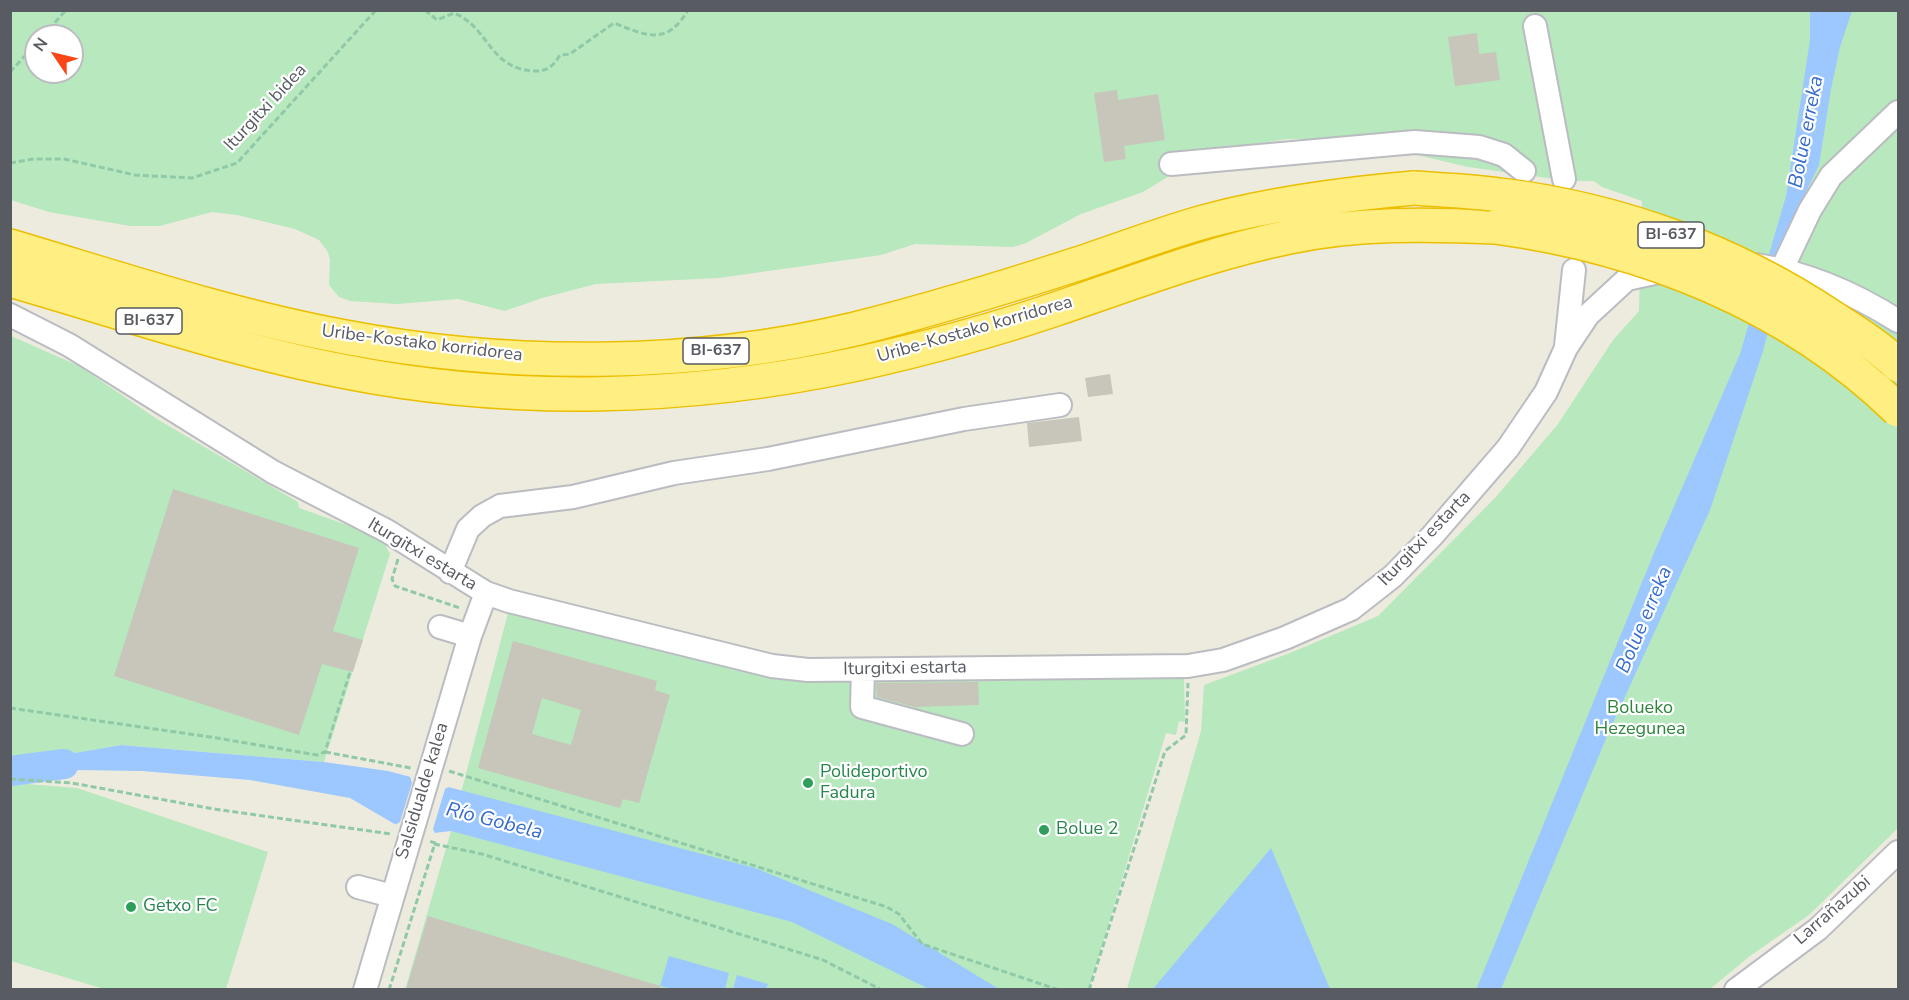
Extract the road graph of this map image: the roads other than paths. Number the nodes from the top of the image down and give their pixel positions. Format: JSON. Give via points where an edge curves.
{"nodes":[{"id":1,"x":1535,"y":26,"type":"dead end"},
{"id":2,"x":1899,"y":112,"type":"edge"},
{"id":3,"x":1171,"y":164,"type":"dead end"},
{"id":4,"x":1524,"y":171,"type":"dead end"},
{"id":5,"x":1564,"y":179,"type":"dead end"},
{"id":6,"x":10,"y":246,"type":"edge"},
{"id":7,"x":1782,"y":269,"type":"junction"},
{"id":8,"x":1574,"y":270,"type":"dead end"},
{"id":9,"x":10,"y":280,"type":"edge"},
{"id":10,"x":10,"y":315,"type":"edge"},
{"id":11,"x":1899,"y":321,"type":"edge"},
{"id":12,"x":1566,"y":348,"type":"junction"},
{"id":13,"x":1899,"y":365,"type":"edge"},
{"id":14,"x":1060,"y":405,"type":"dead end"},
{"id":15,"x":1899,"y":410,"type":"edge"},
{"id":16,"x":450,"y":572,"type":"junction"},
{"id":17,"x":486,"y":593,"type":"junction"},
{"id":18,"x":440,"y":627,"type":"dead end"},
{"id":19,"x":470,"y":636,"type":"junction"},
{"id":20,"x":863,"y":670,"type":"junction"},
{"id":21,"x":962,"y":734,"type":"dead end"},
{"id":22,"x":1899,"y":852,"type":"edge"},
{"id":23,"x":358,"y":887,"type":"dead end"},
{"id":24,"x":392,"y":896,"type":"junction"},
{"id":25,"x":364,"y":990,"type":"edge"},
{"id":26,"x":1736,"y":990,"type":"edge"}],
"edges":[{"from":1,"to":5,"type":"street"},
{"from":2,"to":7,"type":"street","via":[[1831,176]]},
{"from":3,"to":4,"type":"street","via":[[1415,142],[1479,147],[1504,155]]},
{"from":6,"to":13,"type":"highway","name":"Uribe-Kostako korridorea","number":"BI-637","bridge":true,"via":[[244,314],[346,338],[482,355],[612,359],[712,351],[849,330],[947,305],[1205,222],[1288,203],[1414,188],[1501,195],[1599,213],[1679,237],[1753,270],[1807,300],[1883,350]]},
{"from":7,"to":11,"type":"street","name":"Iturgitxi estarta","via":[[1857,295]]},
{"from":7,"to":12,"type":"street","name":"Iturgitxi estarta","via":[[1715,260],[1627,279],[1588,315]]},
{"from":8,"to":12,"type":"street"},
{"from":9,"to":15,"type":"highway","name":"Uribe-Kostako korridorea","number":"BI-637","bridge":true,"via":[[234,346],[344,372],[481,390],[626,394],[770,380],[859,363],[962,338],[1210,257],[1291,236],[1413,224],[1495,227],[1623,252],[1700,281],[1797,332]]},
{"from":10,"to":16,"type":"street","name":"Iturgitxi estarta","via":[[69,345],[263,466],[387,531]]},
{"from":12,"to":20,"type":"street","name":"Iturgitxi estarta","via":[[1546,392],[1508,448],[1393,576],[1351,609],[1223,660],[1188,666]]},
{"from":14,"to":16,"type":"street","via":[[674,473],[573,497],[500,506],[468,529]]},
{"from":16,"to":17,"type":"street","name":"Iturgitxi estarta"},
{"from":17,"to":19,"type":"street","name":"Salsidualde kalea"},
{"from":17,"to":20,"type":"street","name":"Iturgitxi estarta","via":[[772,666]]},
{"from":18,"to":19,"type":"street"},
{"from":19,"to":24,"type":"street","name":"Salsidualde kalea"},
{"from":20,"to":21,"type":"street","via":[[862,707]]},
{"from":22,"to":26,"type":"street","name":"Larrañazubi","via":[[1818,929]]},
{"from":23,"to":24,"type":"street"},
{"from":24,"to":25,"type":"street","name":"Salsidualde kalea"}]}
